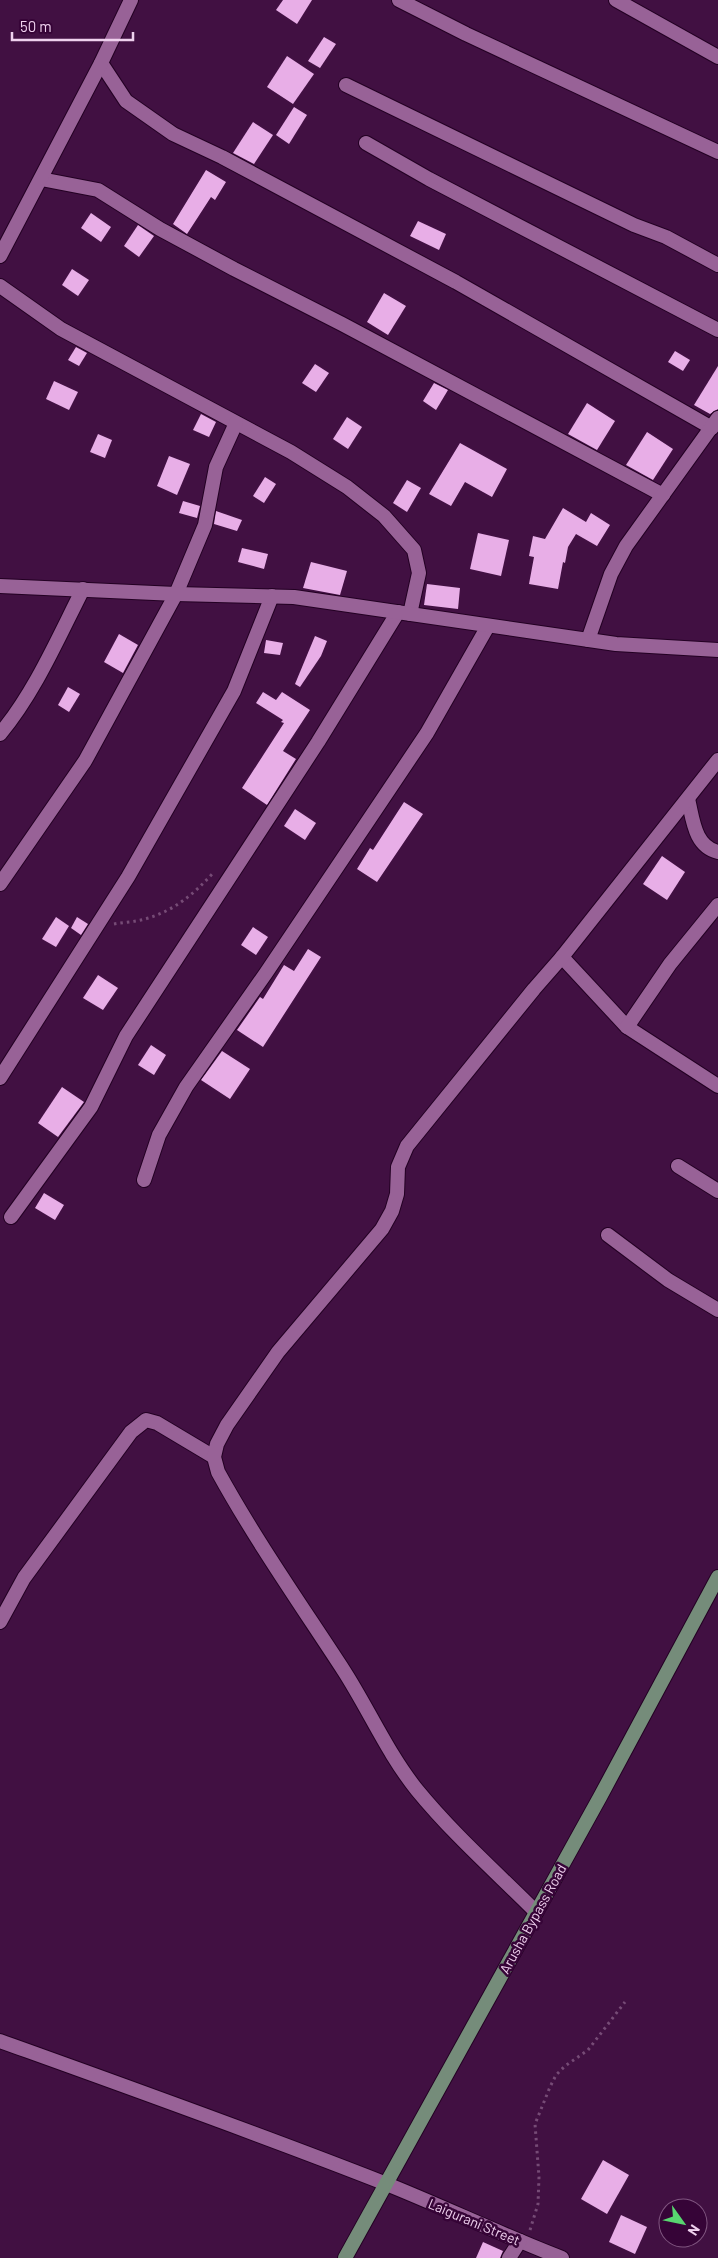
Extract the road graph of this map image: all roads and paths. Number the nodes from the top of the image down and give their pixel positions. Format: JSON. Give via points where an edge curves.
{"nodes":[{"id":1,"x":130,"y":0,"type":"edge"},
{"id":2,"x":398,"y":0,"type":"edge"},
{"id":3,"x":616,"y":0,"type":"edge"},
{"id":4,"x":718,"y":57,"type":"edge"},
{"id":5,"x":101,"y":63,"type":"junction"},
{"id":6,"x":346,"y":85,"type":"dead end"},
{"id":7,"x":366,"y":143,"type":"dead end"},
{"id":8,"x":718,"y":152,"type":"edge"},
{"id":9,"x":41,"y":179,"type":"junction"},
{"id":10,"x":0,"y":256,"type":"edge"},
{"id":11,"x":718,"y":265,"type":"edge"},
{"id":12,"x":0,"y":286,"type":"edge"},
{"id":13,"x":718,"y":330,"type":"edge"},
{"id":14,"x":236,"y":423,"type":"junction"},
{"id":15,"x":715,"y":423,"type":"edge"},
{"id":16,"x":663,"y":495,"type":"junction"},
{"id":17,"x":0,"y":586,"type":"edge"},
{"id":18,"x":84,"y":589,"type":"junction"},
{"id":19,"x":176,"y":594,"type":"junction"},
{"id":20,"x":272,"y":596,"type":"junction"},
{"id":21,"x":404,"y":613,"type":"junction"},
{"id":22,"x":488,"y":626,"type":"junction"},
{"id":23,"x":588,"y":640,"type":"junction"},
{"id":24,"x":718,"y":650,"type":"edge"},
{"id":25,"x":0,"y":734,"type":"edge"},
{"id":26,"x":715,"y":765,"type":"edge"},
{"id":27,"x":718,"y":783,"type":"edge"},
{"id":28,"x":688,"y":799,"type":"junction"},
{"id":29,"x":718,"y":852,"type":"edge"},
{"id":30,"x":218,"y":868,"type":"dead end"},
{"id":31,"x":0,"y":884,"type":"edge"},
{"id":32,"x":718,"y":905,"type":"edge"},
{"id":33,"x":97,"y":928,"type":"junction"},
{"id":34,"x":562,"y":957,"type":"junction"},
{"id":35,"x":628,"y":1026,"type":"junction"},
{"id":36,"x":0,"y":1078,"type":"edge"},
{"id":37,"x":718,"y":1086,"type":"edge"},
{"id":38,"x":678,"y":1166,"type":"dead end"},
{"id":39,"x":144,"y":1180,"type":"dead end"},
{"id":40,"x":718,"y":1191,"type":"edge"},
{"id":41,"x":11,"y":1217,"type":"dead end"},
{"id":42,"x":608,"y":1236,"type":"dead end"},
{"id":43,"x":718,"y":1310,"type":"edge"},
{"id":44,"x":214,"y":1457,"type":"junction"},
{"id":45,"x":718,"y":1577,"type":"edge"},
{"id":46,"x":0,"y":1622,"type":"edge"},
{"id":47,"x":536,"y":1912,"type":"junction"},
{"id":48,"x":625,"y":2002,"type":"dead end"},
{"id":49,"x":0,"y":2041,"type":"edge"},
{"id":50,"x":386,"y":2184,"type":"junction"},
{"id":51,"x":522,"y":2243,"type":"junction"},
{"id":52,"x":345,"y":2258,"type":"edge"},
{"id":53,"x":508,"y":2258,"type":"edge"},
{"id":54,"x":562,"y":2258,"type":"edge"}],
"edges":[{"from":1,"to":5,"type":"street"},
{"from":2,"to":8,"type":"street"},
{"from":3,"to":4,"type":"street"},
{"from":5,"to":9,"type":"street"},
{"from":5,"to":15,"type":"street","via":[[126,101],[174,134]]},
{"from":6,"to":11,"type":"street","via":[[634,225],[666,237]]},
{"from":7,"to":13,"type":"street"},
{"from":9,"to":10,"type":"street"},
{"from":9,"to":16,"type":"street","via":[[98,190],[160,229],[234,269]]},
{"from":12,"to":14,"type":"street","via":[[61,329]]},
{"from":14,"to":19,"type":"street","via":[[216,467],[205,524]]},
{"from":14,"to":21,"type":"street","via":[[347,487],[384,516],[414,550],[418,573]]},
{"from":15,"to":16,"type":"street"},
{"from":16,"to":23,"type":"street","via":[[626,546],[611,574]]},
{"from":17,"to":18,"type":"street"},
{"from":18,"to":19,"type":"street"},
{"from":18,"to":25,"type":"street","via":[[45,664]]},
{"from":19,"to":20,"type":"street"},
{"from":19,"to":31,"type":"street","via":[[85,761]]},
{"from":20,"to":21,"type":"street","via":[[294,596]]},
{"from":20,"to":33,"type":"street","via":[[234,691]]},
{"from":21,"to":22,"type":"street"},
{"from":21,"to":41,"type":"street","via":[[126,1036],[91,1106]]},
{"from":22,"to":23,"type":"street"},
{"from":22,"to":39,"type":"street","via":[[426,733],[186,1087],[159,1135]]},
{"from":23,"to":24,"type":"street"},
{"from":26,"to":27,"type":"street"},
{"from":26,"to":28,"type":"street"},
{"from":28,"to":29,"type":"street","via":[[697,836],[705,846]]},
{"from":28,"to":34,"type":"street"},
{"from":30,"to":33,"type":"path","via":[[194,893],[167,911],[145,919]]},
{"from":32,"to":35,"type":"street","via":[[665,971]]},
{"from":33,"to":36,"type":"street"},
{"from":34,"to":35,"type":"street"},
{"from":34,"to":44,"type":"street","via":[[407,1146],[398,1166],[397,1194],[392,1211],[382,1229],[278,1352],[227,1425]]},
{"from":35,"to":37,"type":"street"},
{"from":38,"to":40,"type":"street"},
{"from":42,"to":43,"type":"street","via":[[668,1280]]},
{"from":44,"to":46,"type":"street","via":[[157,1422],[146,1420],[138,1426],[24,1578]]},
{"from":44,"to":47,"type":"street","via":[[218,1472],[268,1558],[416,1789]]},
{"from":45,"to":47,"type":"main road","name":"Arusha Bypass Road"},
{"from":47,"to":50,"type":"main road","name":"Arusha Bypass Road"},
{"from":48,"to":51,"type":"path","via":[[588,2050],[565,2066],[550,2087],[535,2124],[540,2177],[538,2204]]},
{"from":49,"to":50,"type":"street","name":"Laigurani Street","via":[[176,2102]]},
{"from":50,"to":51,"type":"street","name":"Laigurani Street"},
{"from":50,"to":52,"type":"main road","name":"Arusha Bypass Road"},
{"from":51,"to":53,"type":"street"},
{"from":51,"to":54,"type":"street","name":"Laigurani Street"}]}
